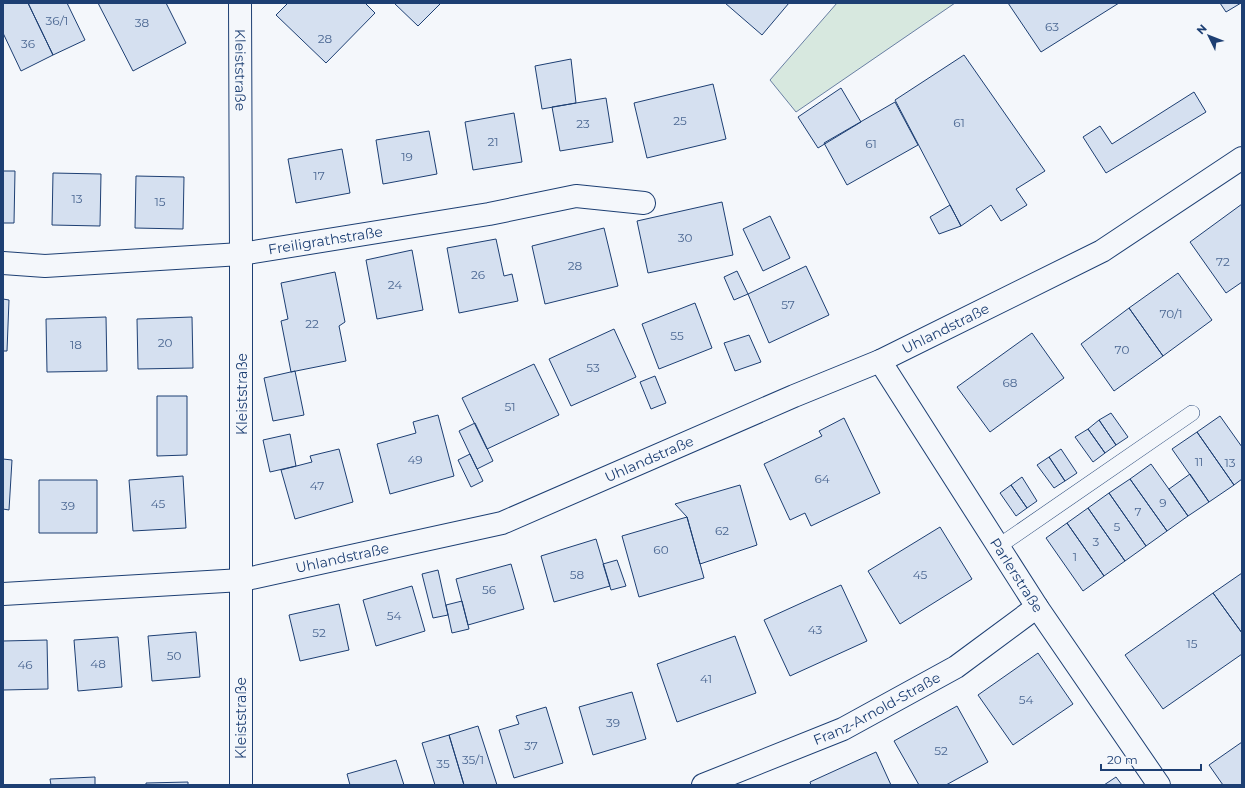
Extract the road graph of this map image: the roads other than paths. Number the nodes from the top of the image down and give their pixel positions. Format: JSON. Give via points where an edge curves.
{"nodes":[{"id":1,"x":240,"y":3,"type":"edge"},
{"id":2,"x":1242,"y":158,"type":"edge"},
{"id":3,"x":644,"y":203,"type":"dead end"},
{"id":4,"x":241,"y":254,"type":"junction"},
{"id":5,"x":3,"y":263,"type":"edge"},
{"id":6,"x":880,"y":361,"type":"junction"},
{"id":7,"x":1192,"y":413,"type":"dead end"},
{"id":8,"x":999,"y":546,"type":"junction"},
{"id":9,"x":242,"y":580,"type":"junction"},
{"id":10,"x":3,"y":594,"type":"edge"},
{"id":11,"x":1037,"y":607,"type":"junction"},
{"id":12,"x":241,"y":785,"type":"edge"},
{"id":13,"x":703,"y":785,"type":"edge"},
{"id":14,"x":1160,"y":785,"type":"edge"}],
"edges":[{"from":1,"to":4,"type":"street","name":"Kleiststraße"},
{"from":2,"to":6,"type":"street","name":"Uhlandstraße","via":[[1102,251]]},
{"from":3,"to":4,"type":"street","name":"Freiligrathstraße","via":[[576,196],[489,214]]},
{"from":4,"to":5,"type":"street","name":"Freiligrathstraße","via":[[45,266]]},
{"from":4,"to":9,"type":"street","name":"Kleiststraße"},
{"from":6,"to":8,"type":"street","name":"Parlerstraße"},
{"from":6,"to":9,"type":"street","name":"Uhlandstraße","via":[[502,523]]},
{"from":7,"to":8,"type":"lane"},
{"from":8,"to":11,"type":"street","name":"Parlerstraße"},
{"from":9,"to":10,"type":"street","name":"Uhlandstraße"},
{"from":9,"to":12,"type":"street","name":"Kleiststraße"},
{"from":11,"to":13,"type":"street","name":"Franz-Arnold-Straße","via":[[956,667],[843,729]]},
{"from":11,"to":14,"type":"street","name":"Parlerstraße"}]}
